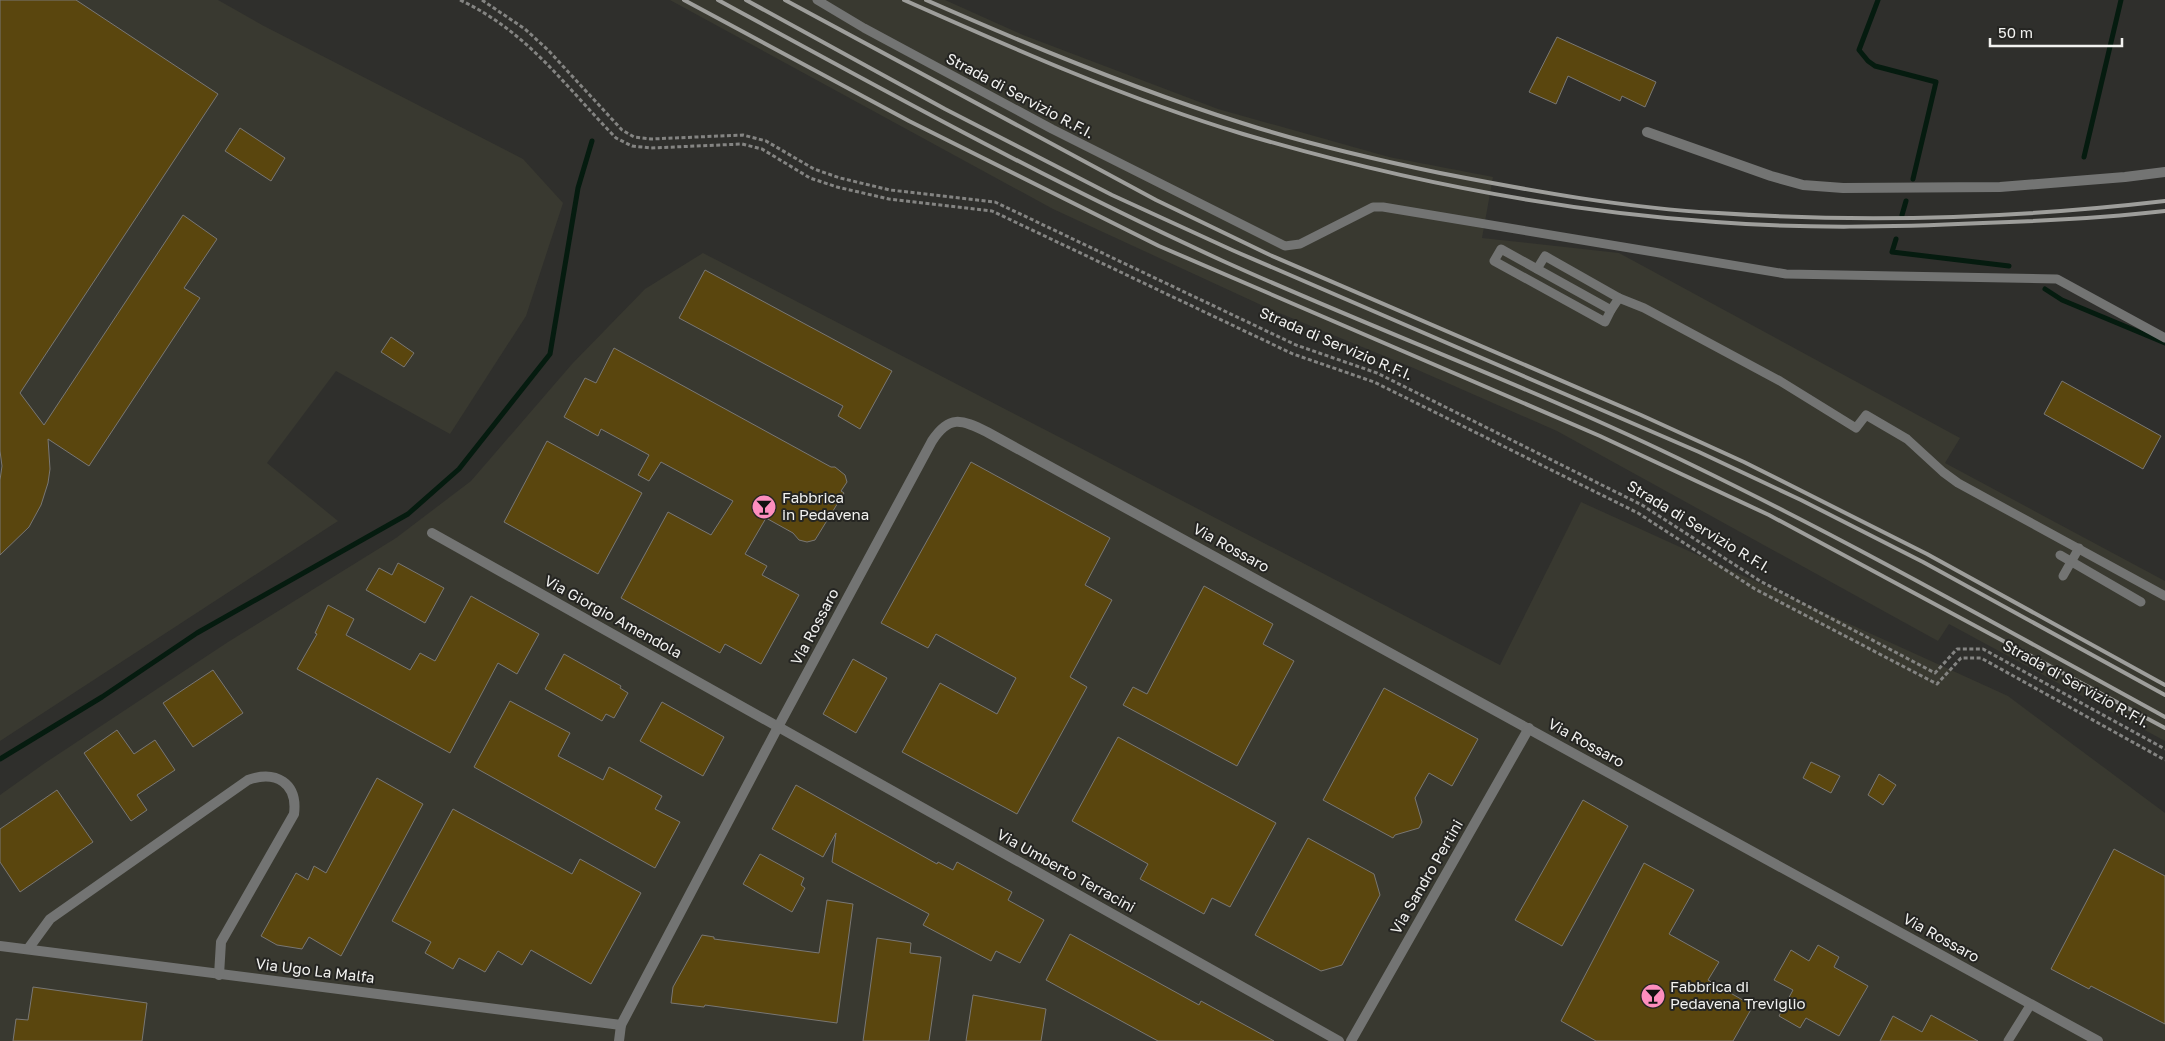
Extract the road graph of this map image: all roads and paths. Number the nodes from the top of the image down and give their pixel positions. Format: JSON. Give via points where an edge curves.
{"nodes":[{"id":1,"x":460,"y":0,"type":"edge"},
{"id":2,"x":482,"y":0,"type":"edge"},
{"id":3,"x":817,"y":0,"type":"edge"},
{"id":4,"x":1647,"y":132,"type":"dead end"},
{"id":5,"x":2165,"y":172,"type":"edge"},
{"id":6,"x":1537,"y":269,"type":"junction"},
{"id":7,"x":1619,"y":298,"type":"junction"},
{"id":8,"x":1611,"y":310,"type":"junction"},
{"id":9,"x":2165,"y":338,"type":"edge"},
{"id":10,"x":432,"y":533,"type":"dead end"},
{"id":11,"x":2079,"y":548,"type":"junction"},
{"id":12,"x":2060,"y":554,"type":"dead end"},
{"id":13,"x":2072,"y":561,"type":"junction"},
{"id":14,"x":2063,"y":576,"type":"dead end"},
{"id":15,"x":2165,"y":596,"type":"edge"},
{"id":16,"x":2141,"y":602,"type":"dead end"},
{"id":17,"x":778,"y":727,"type":"junction"},
{"id":18,"x":1529,"y":728,"type":"junction"},
{"id":19,"x":2165,"y":749,"type":"edge"},
{"id":20,"x":2165,"y":760,"type":"edge"},
{"id":21,"x":2,"y":945,"type":"edge"},
{"id":22,"x":28,"y":949,"type":"junction"},
{"id":23,"x":220,"y":974,"type":"junction"},
{"id":24,"x":2031,"y":1004,"type":"junction"},
{"id":25,"x":621,"y":1025,"type":"junction"},
{"id":26,"x":619,"y":1041,"type":"edge"},
{"id":27,"x":1339,"y":1041,"type":"edge"},
{"id":28,"x":1351,"y":1041,"type":"edge"},
{"id":29,"x":2008,"y":1041,"type":"edge"},
{"id":30,"x":2098,"y":1041,"type":"edge"}],
"edges":[{"from":1,"to":20,"type":"path","via":[[519,36],[616,138],[632,146],[742,144],[762,149],[810,178],[837,187],[889,199],[992,211],[1293,354],[1374,382],[1638,513],[1756,589],[1936,684],[1961,658],[1981,658]]},
{"from":2,"to":19,"type":"path","name":"Strada di Servizio R.F.I.","via":[[525,29],[622,130],[634,137],[742,135],[766,140],[814,169],[840,178],[890,190],[995,202],[1296,345],[1377,373],[1642,505],[1760,581],[1935,673],[1957,649],[1983,649]]},
{"from":3,"to":9,"type":"lane","name":"Strada di Servizio R.F.I.","via":[[1052,129],[1285,246],[1300,244],[1373,207],[1382,207],[1786,274],[2057,279]]},
{"from":4,"to":5,"type":"street","via":[[1771,176],[1803,184],[1843,188],[2000,187]]},
{"from":6,"to":7,"type":"lane","via":[[1545,256]]},
{"from":6,"to":8,"type":"lane"},
{"from":6,"to":8,"type":"lane","via":[[1501,249],[1494,261],[1605,322]]},
{"from":7,"to":8,"type":"lane"},
{"from":7,"to":11,"type":"lane","via":[[1644,308],[1780,381],[1856,428],[1866,415],[1907,440],[1958,483]]},
{"from":10,"to":17,"type":"street","name":"Via Giorgio Amendola"},
{"from":11,"to":13,"type":"lane"},
{"from":11,"to":15,"type":"lane"},
{"from":12,"to":13,"type":"lane"},
{"from":13,"to":14,"type":"lane"},
{"from":13,"to":16,"type":"lane"},
{"from":17,"to":18,"type":"street","name":"Via Rossaro","via":[[932,442],[945,426],[959,421],[986,432]]},
{"from":17,"to":25,"type":"street","name":"Via Rossaro"},
{"from":17,"to":27,"type":"street","name":"Via Umberto Terracini"},
{"from":18,"to":24,"type":"street","name":"Via Rossaro"},
{"from":18,"to":28,"type":"street","name":"Via Sandro Pertini"},
{"from":21,"to":22,"type":"street","name":"Via Ugo La Malfa"},
{"from":22,"to":23,"type":"street","name":"Via Ugo La Malfa"},
{"from":22,"to":23,"type":"street","via":[[50,919],[248,780],[273,776],[287,785],[294,795],[294,814],[222,942]]},
{"from":23,"to":25,"type":"street","name":"Via Ugo La Malfa"},
{"from":24,"to":29,"type":"lane"},
{"from":24,"to":30,"type":"street","name":"Via Rossaro"},
{"from":25,"to":26,"type":"street"}]}
